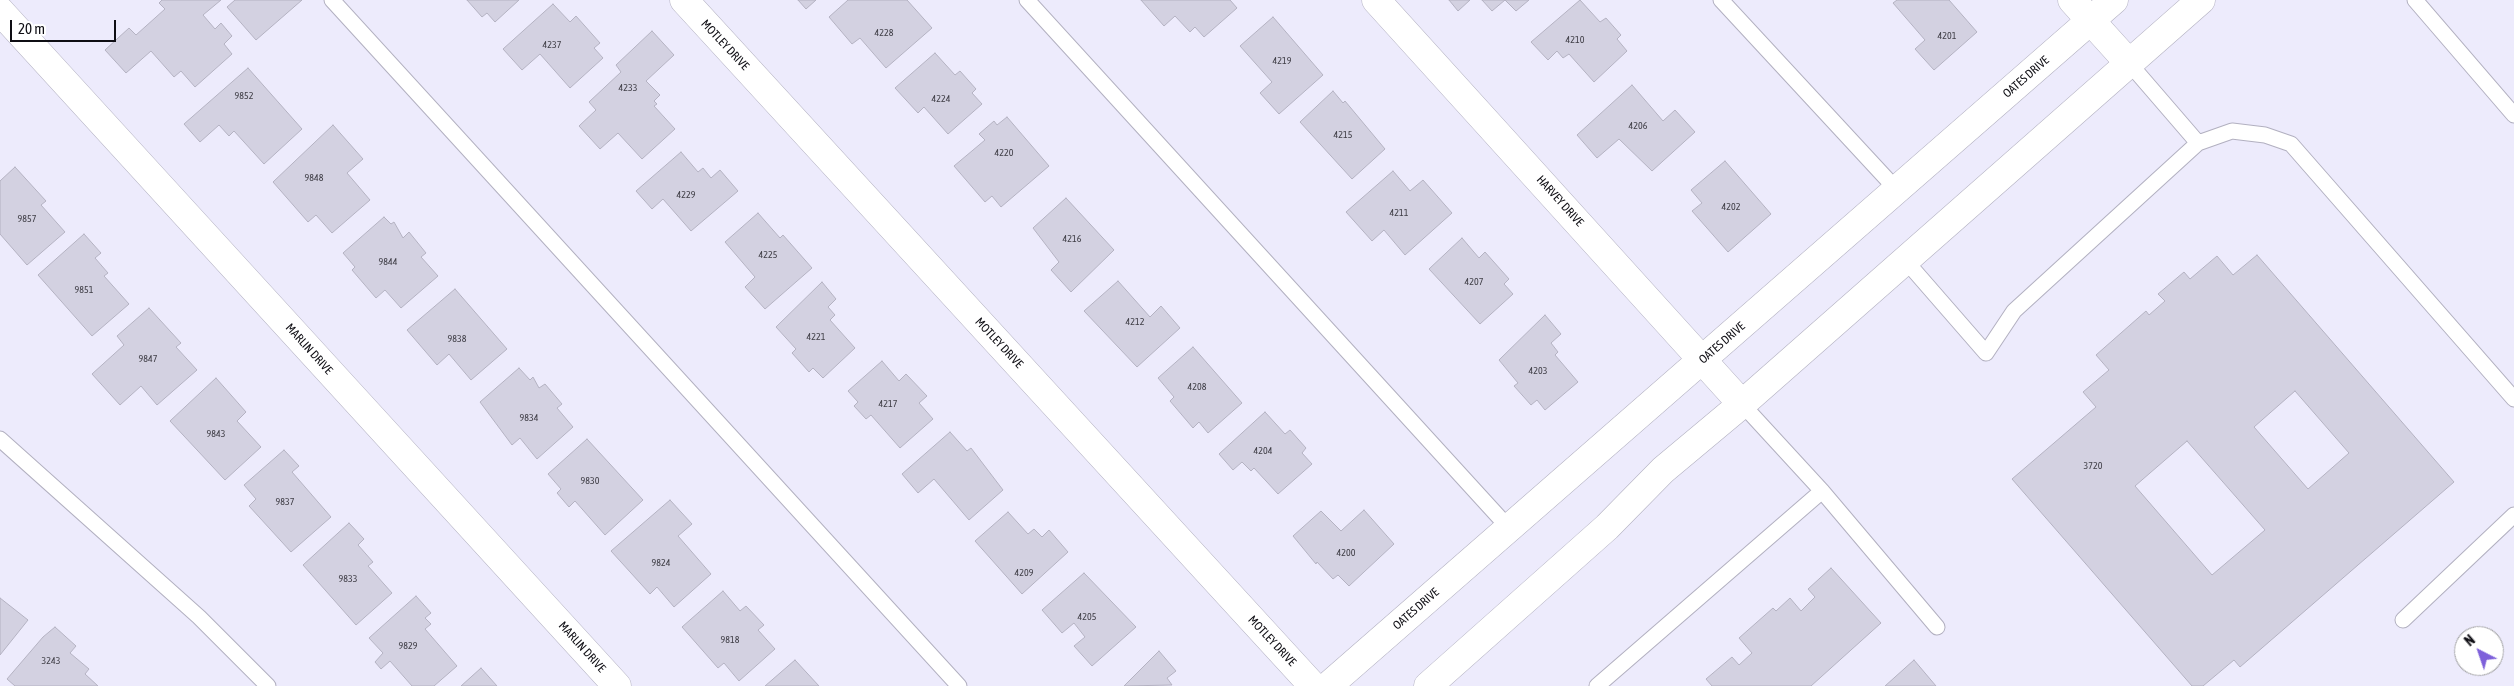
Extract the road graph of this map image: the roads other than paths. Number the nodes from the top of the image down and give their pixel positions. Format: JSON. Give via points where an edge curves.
{"nodes":[{"id":1,"x":332,"y":0,"type":"edge"},
{"id":2,"x":684,"y":0,"type":"edge"},
{"id":3,"x":1027,"y":0,"type":"edge"},
{"id":4,"x":1376,"y":0,"type":"edge"},
{"id":5,"x":1721,"y":0,"type":"edge"},
{"id":6,"x":2072,"y":0,"type":"edge"},
{"id":7,"x":2114,"y":0,"type":"edge"},
{"id":8,"x":2201,"y":0,"type":"edge"},
{"id":9,"x":2415,"y":0,"type":"edge"},
{"id":10,"x":0,"y":11,"type":"edge"},
{"id":11,"x":2091,"y":20,"type":"junction"},
{"id":12,"x":2129,"y":63,"type":"junction"},
{"id":13,"x":2514,"y":115,"type":"edge"},
{"id":14,"x":2198,"y":143,"type":"junction"},
{"id":15,"x":1897,"y":190,"type":"junction"},
{"id":16,"x":1905,"y":260,"type":"junction"},
{"id":17,"x":1704,"y":359,"type":"junction"},
{"id":18,"x":2514,"y":399,"type":"edge"},
{"id":19,"x":1742,"y":404,"type":"junction"},
{"id":20,"x":0,"y":438,"type":"edge"},
{"id":21,"x":1822,"y":491,"type":"junction"},
{"id":22,"x":2514,"y":515,"type":"edge"},
{"id":23,"x":1508,"y":527,"type":"junction"},
{"id":24,"x":2403,"y":620,"type":"dead end"},
{"id":25,"x":1937,"y":627,"type":"dead end"},
{"id":26,"x":268,"y":686,"type":"edge"},
{"id":27,"x":617,"y":686,"type":"edge"},
{"id":28,"x":958,"y":686,"type":"edge"},
{"id":29,"x":1313,"y":686,"type":"edge"},
{"id":30,"x":1328,"y":686,"type":"edge"},
{"id":31,"x":1428,"y":686,"type":"edge"},
{"id":32,"x":1597,"y":686,"type":"edge"}],
"edges":[{"from":1,"to":28,"type":"lane"},
{"from":2,"to":29,"type":"street","name":"MOTLEY DRIVE"},
{"from":3,"to":23,"type":"lane"},
{"from":4,"to":17,"type":"street","name":"HARVEY DRIVE"},
{"from":5,"to":15,"type":"lane"},
{"from":6,"to":11,"type":"street"},
{"from":7,"to":11,"type":"street","name":"OATES DRIVE"},
{"from":8,"to":12,"type":"street"},
{"from":9,"to":13,"type":"lane"},
{"from":10,"to":27,"type":"street","name":"MARLIN DRIVE"},
{"from":11,"to":12,"type":"street"},
{"from":11,"to":15,"type":"street","name":"OATES DRIVE"},
{"from":12,"to":14,"type":"lane"},
{"from":12,"to":16,"type":"street"},
{"from":14,"to":16,"type":"lane","via":[[2014,310],[1986,353]]},
{"from":14,"to":18,"type":"lane","via":[[2232,131],[2265,135],[2291,144]]},
{"from":15,"to":17,"type":"street","name":"OATES DRIVE"},
{"from":16,"to":19,"type":"street"},
{"from":17,"to":19,"type":"street","name":"HARVEY DRIVE"},
{"from":17,"to":23,"type":"street","name":"OATES DRIVE"},
{"from":19,"to":21,"type":"lane"},
{"from":19,"to":31,"type":"street","via":[[1663,470],[1607,527]]},
{"from":20,"to":26,"type":"lane","via":[[199,617]]},
{"from":21,"to":25,"type":"lane"},
{"from":21,"to":32,"type":"lane"},
{"from":22,"to":24,"type":"lane"},
{"from":23,"to":30,"type":"street","name":"OATES DRIVE"}]}
